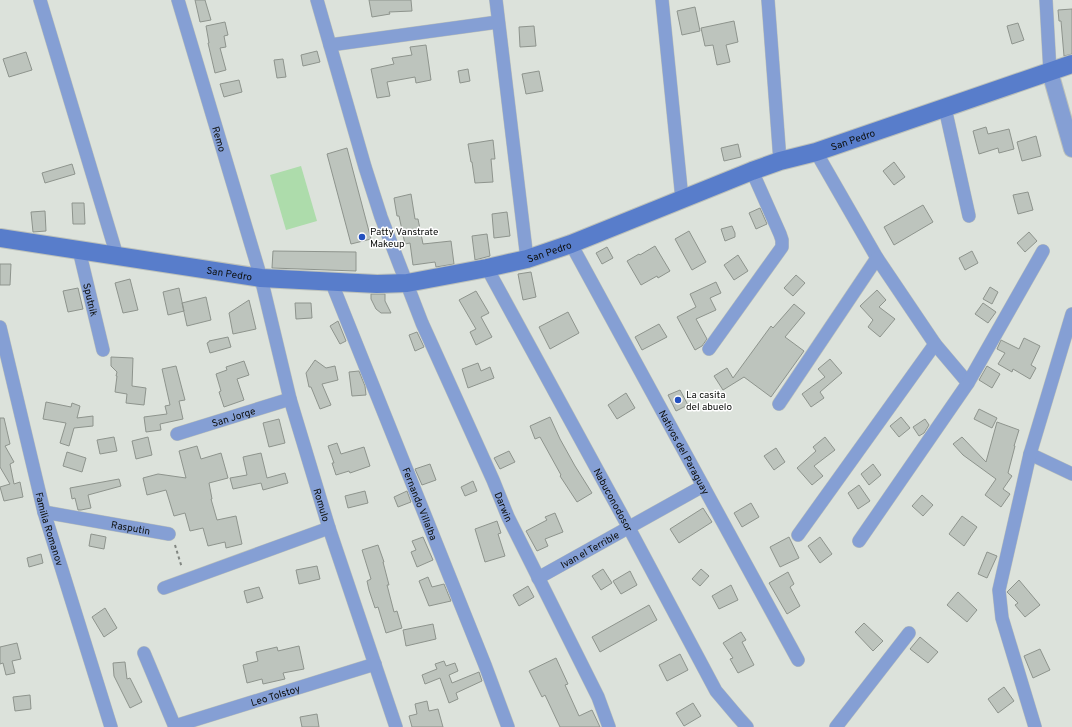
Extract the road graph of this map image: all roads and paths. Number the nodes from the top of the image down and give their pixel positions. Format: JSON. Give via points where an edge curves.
{"nodes":[{"id":1,"x":40,"y":0,"type":"edge"},
{"id":2,"x":178,"y":0,"type":"edge"},
{"id":3,"x":317,"y":0,"type":"edge"},
{"id":4,"x":496,"y":0,"type":"edge"},
{"id":5,"x":662,"y":0,"type":"edge"},
{"id":6,"x":768,"y":0,"type":"edge"},
{"id":7,"x":1046,"y":0,"type":"edge"},
{"id":8,"x":498,"y":22,"type":"junction"},
{"id":9,"x":330,"y":45,"type":"junction"},
{"id":10,"x":1072,"y":64,"type":"edge"},
{"id":11,"x":1050,"y":72,"type":"junction"},
{"id":12,"x":945,"y":108,"type":"junction"},
{"id":13,"x":1072,"y":149,"type":"edge"},
{"id":14,"x":816,"y":152,"type":"junction"},
{"id":15,"x":780,"y":161,"type":"junction"},
{"id":16,"x":752,"y":171,"type":"junction"},
{"id":17,"x":682,"y":199,"type":"junction"},
{"id":18,"x":969,"y":216,"type":"dead end"},
{"id":19,"x":0,"y":238,"type":"edge"},
{"id":20,"x":570,"y":244,"type":"junction"},
{"id":21,"x":79,"y":250,"type":"junction"},
{"id":22,"x":1043,"y":250,"type":"dead end"},
{"id":23,"x":117,"y":256,"type":"junction"},
{"id":24,"x":877,"y":258,"type":"junction"},
{"id":25,"x":528,"y":259,"type":"junction"},
{"id":26,"x":487,"y":268,"type":"junction"},
{"id":27,"x":262,"y":278,"type":"junction"},
{"id":28,"x":331,"y":281,"type":"junction"},
{"id":29,"x":407,"y":283,"type":"junction"},
{"id":30,"x":1072,"y":314,"type":"edge"},
{"id":31,"x":0,"y":327,"type":"edge"},
{"id":32,"x":935,"y":344,"type":"junction"},
{"id":33,"x":709,"y":349,"type":"dead end"},
{"id":34,"x":103,"y":350,"type":"dead end"},
{"id":35,"x":968,"y":383,"type":"junction"},
{"id":36,"x":290,"y":399,"type":"junction"},
{"id":37,"x":779,"y":404,"type":"dead end"},
{"id":38,"x":177,"y":434,"type":"dead end"},
{"id":39,"x":1030,"y":454,"type":"junction"},
{"id":40,"x":1072,"y":474,"type":"edge"},
{"id":41,"x":703,"y":486,"type":"junction"},
{"id":42,"x":44,"y":512,"type":"junction"},
{"id":43,"x":328,"y":528,"type":"junction"},
{"id":44,"x":629,"y":528,"type":"junction"},
{"id":45,"x":169,"y":534,"type":"joint"},
{"id":46,"x":798,"y":535,"type":"dead end"},
{"id":47,"x":859,"y":541,"type":"dead end"},
{"id":48,"x":538,"y":578,"type":"junction"},
{"id":49,"x":186,"y":580,"type":"junction"},
{"id":50,"x":164,"y":588,"type":"dead end"},
{"id":51,"x":909,"y":633,"type":"dead end"},
{"id":52,"x":144,"y":653,"type":"dead end"},
{"id":53,"x":798,"y":660,"type":"dead end"},
{"id":54,"x":375,"y":664,"type":"junction"},
{"id":55,"x":175,"y":726,"type":"edge"},
{"id":56,"x":111,"y":727,"type":"edge"},
{"id":57,"x":396,"y":727,"type":"edge"},
{"id":58,"x":508,"y":727,"type":"edge"},
{"id":59,"x":609,"y":727,"type":"edge"},
{"id":60,"x":747,"y":727,"type":"edge"},
{"id":61,"x":836,"y":727,"type":"edge"},
{"id":62,"x":1035,"y":727,"type":"edge"}],
"edges":[{"from":1,"to":23,"type":"street"},
{"from":2,"to":27,"type":"street","name":"Remo"},
{"from":3,"to":9,"type":"street","name":"Darwin"},
{"from":4,"to":8,"type":"street"},
{"from":5,"to":17,"type":"street"},
{"from":6,"to":15,"type":"street"},
{"from":7,"to":11,"type":"street"},
{"from":8,"to":9,"type":"street"},
{"from":8,"to":25,"type":"street"},
{"from":9,"to":29,"type":"street","name":"Darwin","via":[[365,167]]},
{"from":10,"to":11,"type":"main road","name":"San Pedro"},
{"from":11,"to":12,"type":"main road","name":"San Pedro"},
{"from":11,"to":13,"type":"street"},
{"from":12,"to":14,"type":"main road","name":"San Pedro"},
{"from":12,"to":18,"type":"street"},
{"from":14,"to":15,"type":"main road","name":"San Pedro"},
{"from":14,"to":24,"type":"street"},
{"from":15,"to":16,"type":"main road","name":"San Pedro"},
{"from":16,"to":17,"type":"main road","name":"San Pedro"},
{"from":16,"to":33,"type":"street","via":[[780,234],[782,246]]},
{"from":17,"to":20,"type":"main road","name":"San Pedro"},
{"from":19,"to":21,"type":"main road","name":"San Pedro"},
{"from":20,"to":25,"type":"main road","name":"San Pedro"},
{"from":20,"to":41,"type":"street","name":"Nativos del Paraguay"},
{"from":21,"to":23,"type":"main road","name":"San Pedro"},
{"from":21,"to":34,"type":"street","name":"Sputnik"},
{"from":22,"to":35,"type":"street"},
{"from":23,"to":27,"type":"main road","name":"San Pedro"},
{"from":24,"to":32,"type":"street"},
{"from":24,"to":37,"type":"street"},
{"from":25,"to":26,"type":"main road","name":"San Pedro"},
{"from":26,"to":29,"type":"main road","name":"San Pedro"},
{"from":26,"to":44,"type":"street","name":"Nabuconodosor"},
{"from":27,"to":28,"type":"main road","name":"San Pedro"},
{"from":27,"to":36,"type":"street","name":"Romulo"},
{"from":28,"to":29,"type":"main road","name":"San Pedro"},
{"from":28,"to":58,"type":"street","name":"Fernando Villalba"},
{"from":29,"to":48,"type":"street","name":"Darwin","via":[[422,323],[508,517]]},
{"from":30,"to":39,"type":"street"},
{"from":31,"to":42,"type":"street","name":"Familia Romanov"},
{"from":32,"to":35,"type":"street"},
{"from":32,"to":46,"type":"street"},
{"from":35,"to":47,"type":"street"},
{"from":36,"to":38,"type":"street","name":"San Jorge"},
{"from":36,"to":43,"type":"street","name":"Romulo"},
{"from":39,"to":40,"type":"street"},
{"from":39,"to":62,"type":"street","via":[[999,590],[1002,618]]},
{"from":41,"to":44,"type":"street","name":"Ivan el Terrible"},
{"from":41,"to":53,"type":"street","name":"Nativos del Paraguay"},
{"from":42,"to":45,"type":"street","name":"Rasputin"},
{"from":42,"to":56,"type":"street","name":"Familia Romanov"},
{"from":43,"to":49,"type":"street"},
{"from":43,"to":54,"type":"street","name":"Romulo"},
{"from":44,"to":48,"type":"street","name":"Ivan el Terrible"},
{"from":44,"to":60,"type":"street","name":"Nabuconodosor","via":[[716,691]]},
{"from":45,"to":49,"type":"path"},
{"from":48,"to":59,"type":"street","name":"Darwin","via":[[598,697]]},
{"from":49,"to":50,"type":"street"},
{"from":51,"to":61,"type":"street"},
{"from":52,"to":55,"type":"street"},
{"from":54,"to":55,"type":"street","name":"Leo Tolstoy"},
{"from":54,"to":57,"type":"street","name":"Romulo"}]}
